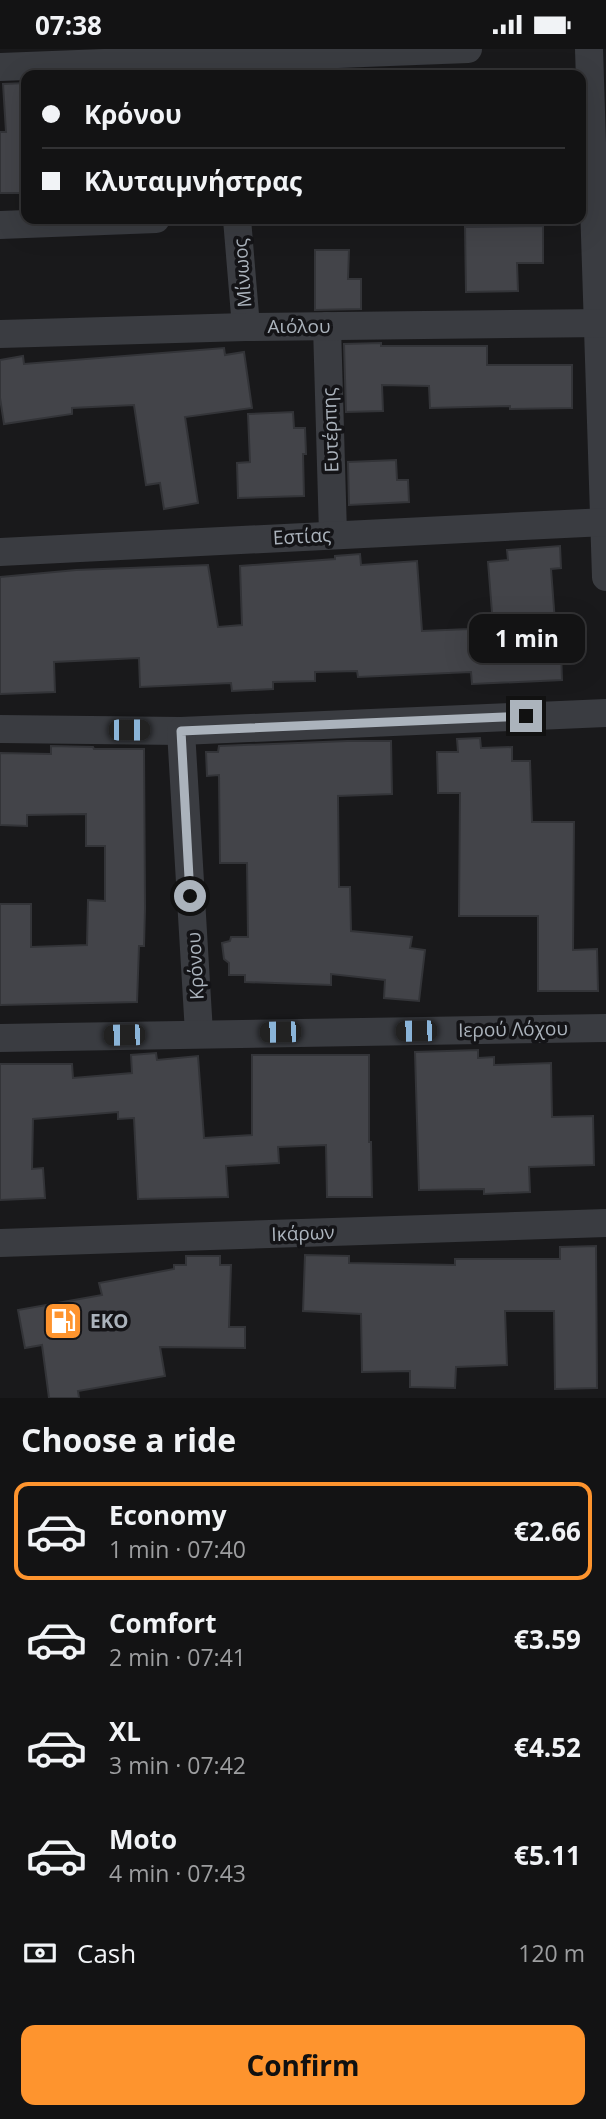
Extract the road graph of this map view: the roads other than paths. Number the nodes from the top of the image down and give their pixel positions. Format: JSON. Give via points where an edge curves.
{"nodes":[{"id":1,"x":468,"y":49,"type":"edge"},
{"id":2,"x":589,"y":49,"type":"edge"},
{"id":3,"x":229,"y":61,"type":"edge"},
{"id":4,"x":0,"y":67,"type":"edge"},
{"id":5,"x":587,"y":212,"type":"edge"},
{"id":6,"x":26,"y":224,"type":"edge"},
{"id":7,"x":237,"y":224,"type":"edge"},
{"id":8,"x":0,"y":225,"type":"edge"},
{"id":9,"x":602,"y":323,"type":"edge"},
{"id":10,"x":327,"y":326,"type":"junction"},
{"id":11,"x":246,"y":327,"type":"junction"},
{"id":12,"x":0,"y":334,"type":"edge"},
{"id":13,"x":605,"y":522,"type":"edge"},
{"id":14,"x":333,"y":534,"type":"junction"},
{"id":15,"x":0,"y":552,"type":"edge"},
{"id":16,"x":606,"y":577,"type":"edge"},
{"id":17,"x":606,"y":713,"type":"edge"},
{"id":18,"x":0,"y":729,"type":"edge"},
{"id":19,"x":181,"y":731,"type":"junction"},
{"id":20,"x":606,"y":1028,"type":"edge"},
{"id":21,"x":199,"y":1033,"type":"junction"},
{"id":22,"x":0,"y":1038,"type":"edge"},
{"id":23,"x":606,"y":1223,"type":"edge"},
{"id":24,"x":0,"y":1243,"type":"edge"}],
"edges":[{"from":1,"to":3,"type":"street"},
{"from":2,"to":5,"type":"street"},
{"from":3,"to":4,"type":"street"},
{"from":5,"to":9,"type":"street"},
{"from":6,"to":8,"type":"street"},
{"from":7,"to":11,"type":"street","name":"Μίνωος"},
{"from":9,"to":10,"type":"street","name":"Αιόλου"},
{"from":9,"to":13,"type":"street"},
{"from":10,"to":11,"type":"street","name":"Αιόλου"},
{"from":10,"to":14,"type":"street","name":"Ευτέρπης"},
{"from":11,"to":12,"type":"street","name":"Αιόλου"},
{"from":13,"to":14,"type":"street","name":"Εστίας"},
{"from":13,"to":16,"type":"street"},
{"from":14,"to":15,"type":"street","name":"Εστίας"},
{"from":17,"to":19,"type":"street"},
{"from":18,"to":19,"type":"street"},
{"from":19,"to":21,"type":"street","name":"Κρόνου"},
{"from":20,"to":21,"type":"street","name":"Ιερού Λόχου"},
{"from":21,"to":22,"type":"street","name":"Ιερού Λόχου"},
{"from":23,"to":24,"type":"street","name":"Ικάρων"}]}
